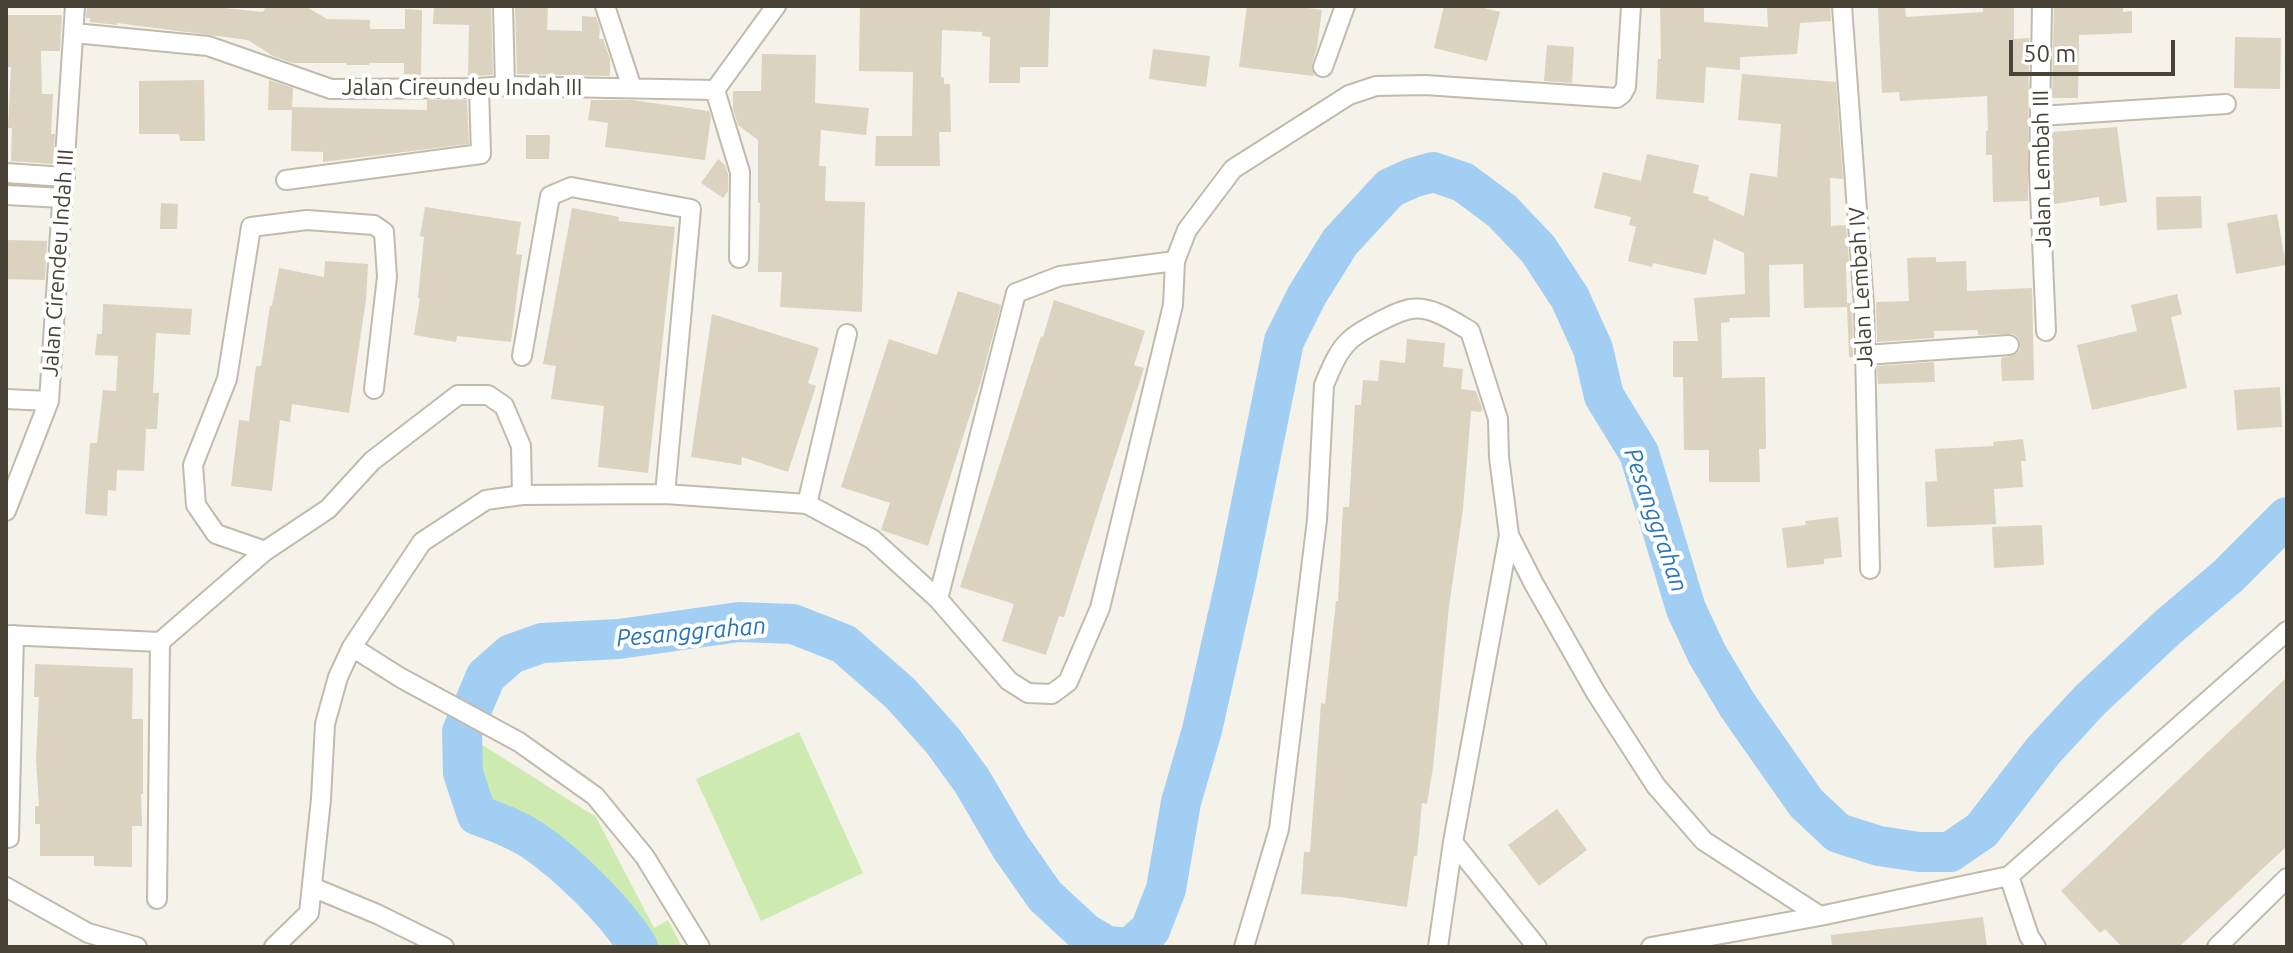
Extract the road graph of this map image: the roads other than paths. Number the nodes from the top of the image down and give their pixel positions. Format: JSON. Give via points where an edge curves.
{"nodes":[{"id":1,"x":75,"y":6,"type":"edge"},
{"id":2,"x":503,"y":6,"type":"edge"},
{"id":3,"x":605,"y":6,"type":"edge"},
{"id":4,"x":776,"y":6,"type":"edge"},
{"id":5,"x":1345,"y":6,"type":"edge"},
{"id":6,"x":1631,"y":6,"type":"edge"},
{"id":7,"x":1842,"y":6,"type":"edge"},
{"id":8,"x":2042,"y":6,"type":"edge"},
{"id":9,"x":74,"y":33,"type":"junction"},
{"id":10,"x":1323,"y":67,"type":"dead end"},
{"id":11,"x":505,"y":86,"type":"junction"},
{"id":12,"x":479,"y":88,"type":"junction"},
{"id":13,"x":632,"y":88,"type":"junction"},
{"id":14,"x":715,"y":90,"type":"junction"},
{"id":15,"x":2226,"y":104,"type":"dead end"},
{"id":16,"x":2040,"y":116,"type":"junction"},
{"id":17,"x":6,"y":173,"type":"edge"},
{"id":18,"x":65,"y":177,"type":"junction"},
{"id":19,"x":286,"y":180,"type":"dead end"},
{"id":20,"x":6,"y":195,"type":"edge"},
{"id":21,"x":63,"y":198,"type":"junction"},
{"id":22,"x":739,"y":258,"type":"dead end"},
{"id":23,"x":1175,"y":261,"type":"junction"},
{"id":24,"x":2046,"y":331,"type":"dead end"},
{"id":25,"x":847,"y":334,"type":"dead end"},
{"id":26,"x":2009,"y":345,"type":"dead end"},
{"id":27,"x":1865,"y":355,"type":"junction"},
{"id":28,"x":522,"y":356,"type":"dead end"},
{"id":29,"x":374,"y":389,"type":"dead end"},
{"id":30,"x":6,"y":399,"type":"edge"},
{"id":31,"x":49,"y":401,"type":"junction"},
{"id":32,"x":665,"y":494,"type":"junction"},
{"id":33,"x":522,"y":495,"type":"junction"},
{"id":34,"x":807,"y":504,"type":"junction"},
{"id":35,"x":6,"y":511,"type":"edge"},
{"id":36,"x":1509,"y":535,"type":"junction"},
{"id":37,"x":265,"y":551,"type":"junction"},
{"id":38,"x":1870,"y":569,"type":"dead end"},
{"id":39,"x":938,"y":599,"type":"junction"},
{"id":40,"x":2287,"y":631,"type":"edge"},
{"id":41,"x":10,"y":635,"type":"edge"},
{"id":42,"x":160,"y":642,"type":"junction"},
{"id":43,"x":352,"y":647,"type":"junction"},
{"id":44,"x":9,"y":838,"type":"dead end"},
{"id":45,"x":1453,"y":842,"type":"junction"},
{"id":46,"x":2009,"y":876,"type":"junction"},
{"id":47,"x":2287,"y":878,"type":"edge"},
{"id":48,"x":6,"y":887,"type":"edge"},
{"id":49,"x":312,"y":887,"type":"junction"},
{"id":50,"x":157,"y":899,"type":"dead end"},
{"id":51,"x":1820,"y":916,"type":"junction"},
{"id":52,"x":137,"y":947,"type":"edge"},
{"id":53,"x":274,"y":947,"type":"edge"},
{"id":54,"x":444,"y":947,"type":"edge"},
{"id":55,"x":700,"y":947,"type":"edge"},
{"id":56,"x":1244,"y":947,"type":"edge"},
{"id":57,"x":1438,"y":947,"type":"edge"},
{"id":58,"x":1537,"y":947,"type":"edge"},
{"id":59,"x":1651,"y":947,"type":"edge"},
{"id":60,"x":2036,"y":947,"type":"edge"},
{"id":61,"x":2217,"y":947,"type":"edge"}],
"edges":[{"from":1,"to":9,"type":"street","name":"Jalan Cirendeu Indah III"},
{"from":2,"to":11,"type":"street"},
{"from":3,"to":13,"type":"street"},
{"from":4,"to":14,"type":"street"},
{"from":5,"to":10,"type":"street"},
{"from":6,"to":23,"type":"street","via":[[1626,87],[1617,98],[1425,85],[1376,86],[1349,95],[1233,169],[1187,230]]},
{"from":7,"to":27,"type":"street","name":"Jalan Lembah IV"},
{"from":8,"to":16,"type":"street","name":"Jalan Lembah III"},
{"from":9,"to":12,"type":"street","name":"Jalan Cireundeu Indah III","via":[[208,46],[331,89]]},
{"from":9,"to":18,"type":"street","name":"Jalan Cirendeu Indah III"},
{"from":11,"to":12,"type":"street","name":"Jalan Cireundeu Indah III"},
{"from":11,"to":13,"type":"street","name":"Jalan Cireundeu Indah III"},
{"from":12,"to":19,"type":"street","via":[[481,154]]},
{"from":13,"to":14,"type":"street","name":"Jalan Cireundeu Indah III"},
{"from":14,"to":22,"type":"street","via":[[740,172]]},
{"from":15,"to":16,"type":"street"},
{"from":16,"to":24,"type":"street","name":"Jalan Lembah III"},
{"from":17,"to":18,"type":"street"},
{"from":18,"to":21,"type":"street","name":"Jalan Cirendeu Indah III"},
{"from":20,"to":21,"type":"street"},
{"from":21,"to":31,"type":"street","name":"Jalan Cirendeu Indah III"},
{"from":23,"to":39,"type":"street","via":[[1060,276],[1016,293]]},
{"from":23,"to":39,"type":"street","via":[[1173,305],[1100,608],[1068,682],[1052,694],[1028,693],[1009,681]]},
{"from":25,"to":34,"type":"street"},
{"from":26,"to":27,"type":"street"},
{"from":27,"to":38,"type":"street","name":"Jalan Lembah IV"},
{"from":28,"to":32,"type":"street","via":[[550,196],[571,187],[691,209]]},
{"from":29,"to":37,"type":"street","via":[[387,277],[384,232],[374,225],[307,220],[251,227],[227,379],[193,465],[196,505],[216,534]]},
{"from":30,"to":31,"type":"street"},
{"from":31,"to":35,"type":"street","name":"Jalan Cirendeu Indah III"},
{"from":32,"to":33,"type":"street"},
{"from":32,"to":34,"type":"street"},
{"from":33,"to":37,"type":"street","via":[[521,446],[504,406],[488,395],[458,395],[372,461],[328,509]]},
{"from":33,"to":43,"type":"street","via":[[486,500],[422,542]]},
{"from":34,"to":39,"type":"street","via":[[872,539]]},
{"from":36,"to":45,"type":"street"},
{"from":36,"to":51,"type":"street","via":[[1596,693],[1656,786],[1704,841]]},
{"from":36,"to":56,"type":"street","via":[[1498,419],[1470,331],[1441,314],[1412,309],[1348,341],[1324,385],[1317,520],[1279,829]]},
{"from":37,"to":42,"type":"street"},
{"from":40,"to":46,"type":"street"},
{"from":41,"to":42,"type":"street"},
{"from":41,"to":44,"type":"street"},
{"from":42,"to":50,"type":"street"},
{"from":43,"to":49,"type":"street","via":[[325,724]]},
{"from":43,"to":55,"type":"street","via":[[519,742],[595,796],[645,857]]},
{"from":45,"to":57,"type":"street"},
{"from":45,"to":58,"type":"street"},
{"from":46,"to":51,"type":"street"},
{"from":46,"to":60,"type":"street"},
{"from":47,"to":61,"type":"street"},
{"from":48,"to":52,"type":"street","via":[[88,933]]},
{"from":49,"to":53,"type":"street","via":[[309,913]]},
{"from":49,"to":54,"type":"street"},
{"from":51,"to":59,"type":"street"}]}
